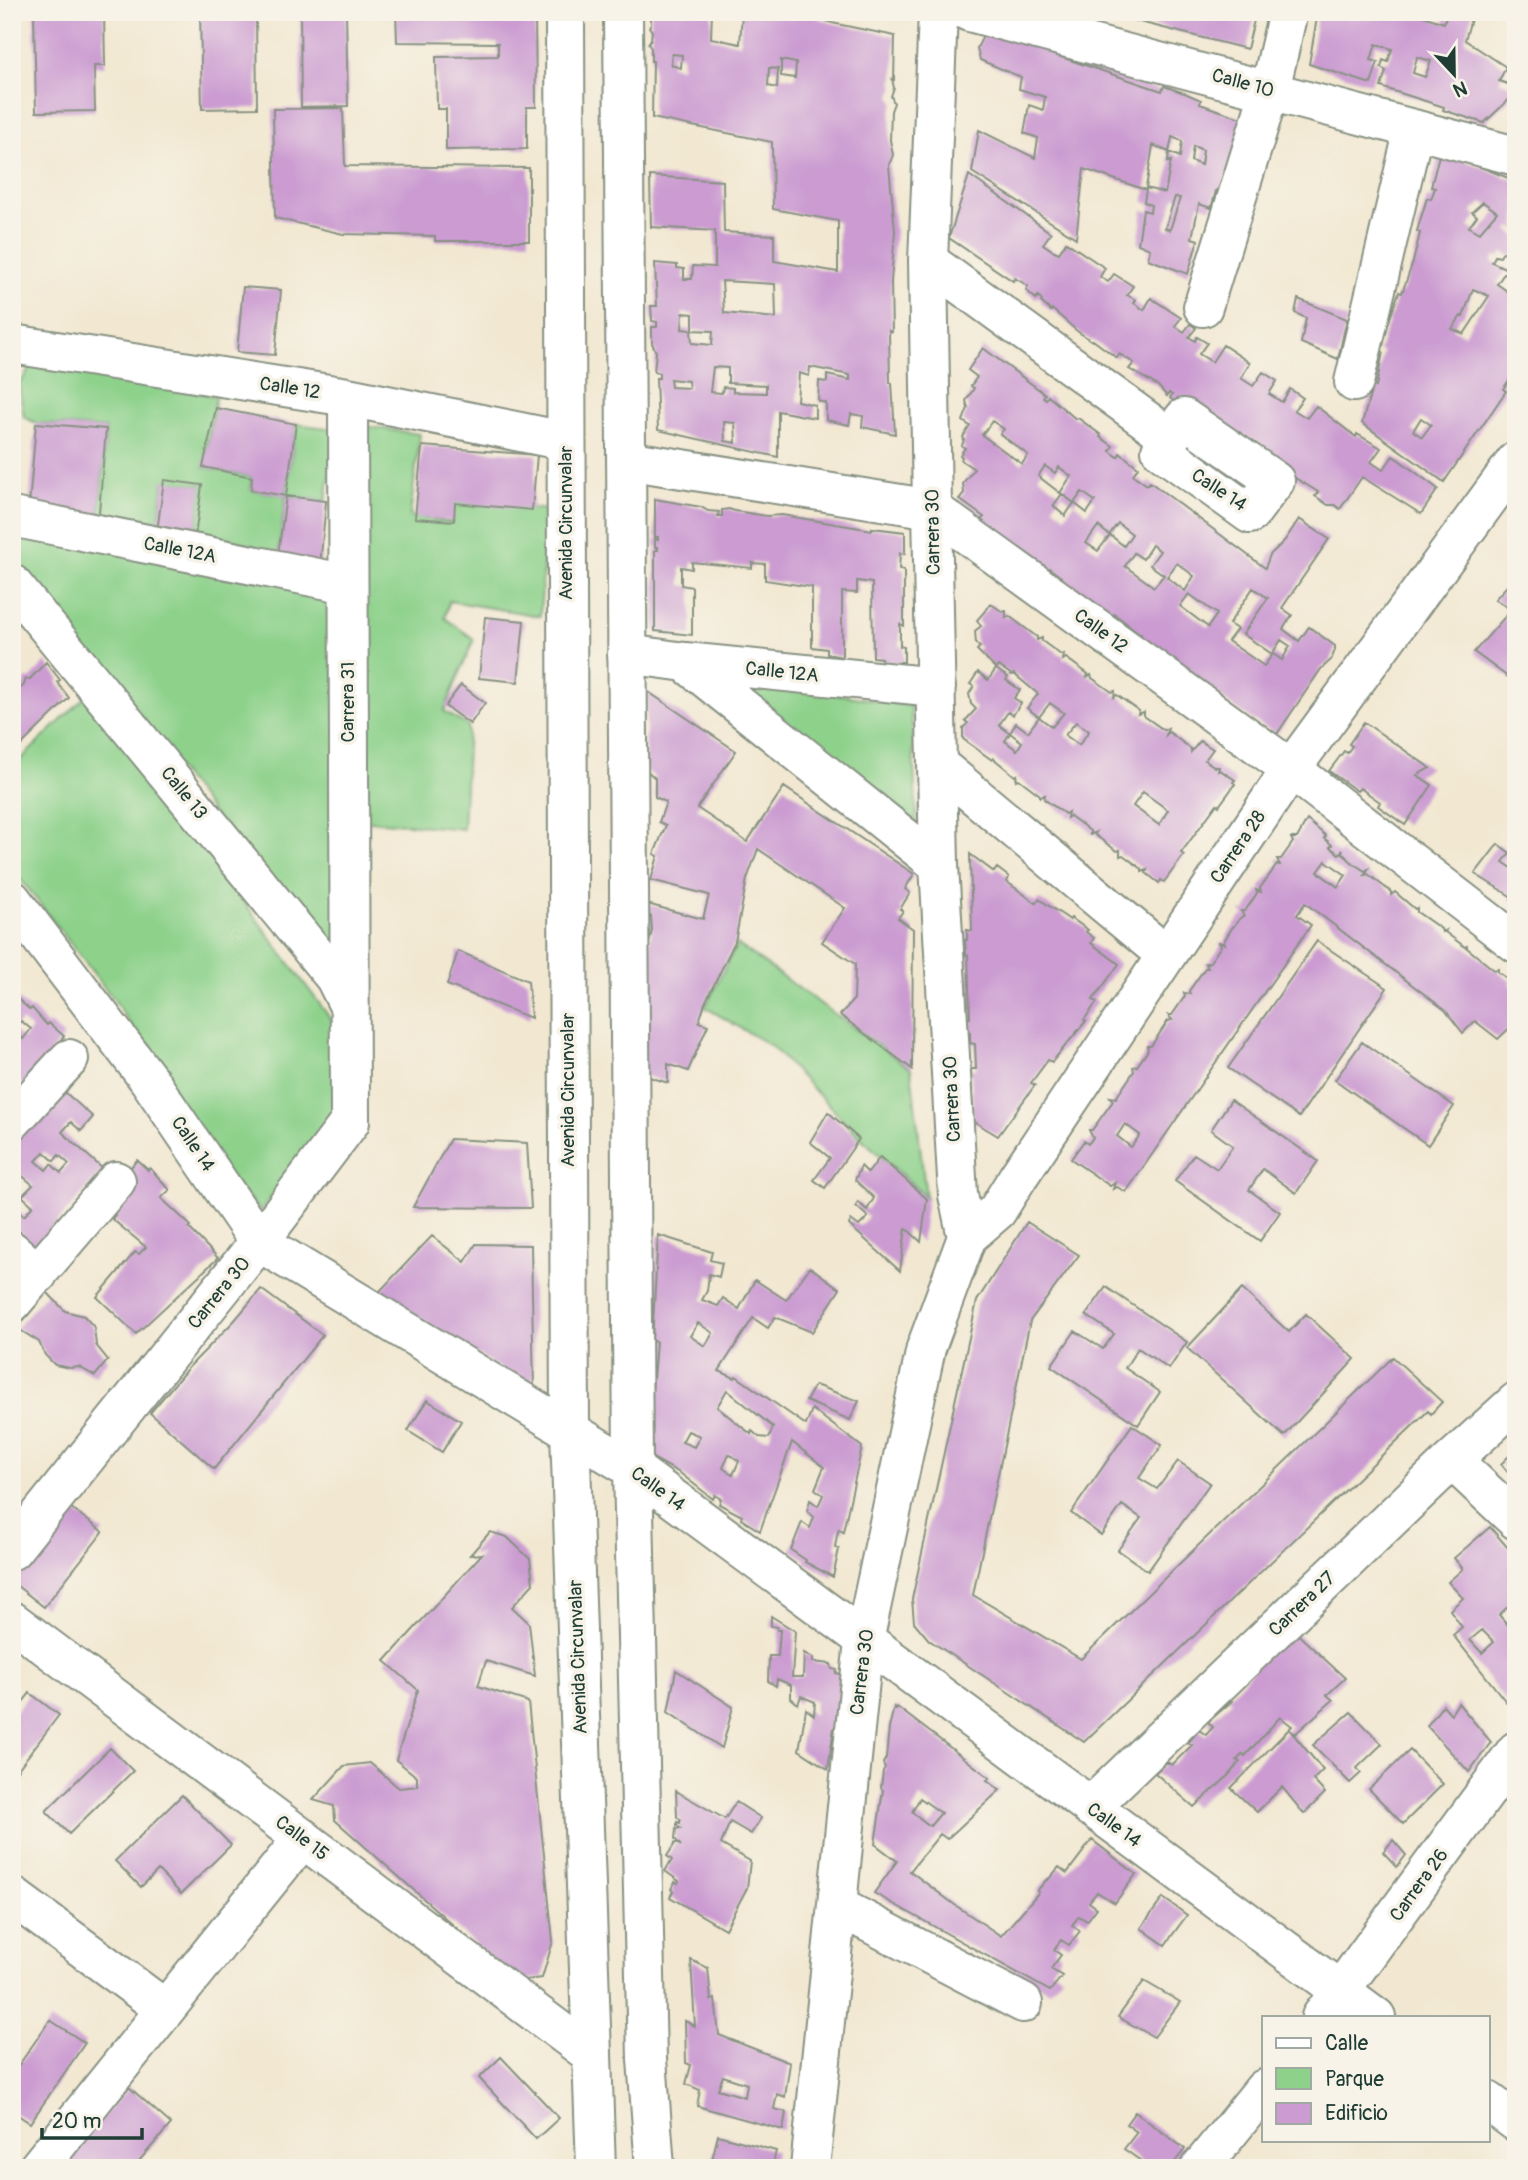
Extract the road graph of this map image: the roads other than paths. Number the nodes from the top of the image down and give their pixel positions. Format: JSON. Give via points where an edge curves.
{"nodes":[{"id":1,"x":565,"y":12,"type":"edge"},
{"id":2,"x":623,"y":12,"type":"edge"},
{"id":3,"x":938,"y":12,"type":"edge"},
{"id":4,"x":969,"y":12,"type":"edge"},
{"id":5,"x":1288,"y":12,"type":"edge"},
{"id":6,"x":1270,"y":90,"type":"junction"},
{"id":7,"x":1414,"y":129,"type":"junction"},
{"id":8,"x":1516,"y":156,"type":"edge"},
{"id":9,"x":928,"y":261,"type":"junction"},
{"id":10,"x":1203,"y":307,"type":"dead end"},
{"id":11,"x":12,"y":344,"type":"edge"},
{"id":12,"x":1353,"y":382,"type":"dead end"},
{"id":13,"x":348,"y":397,"type":"junction"},
{"id":14,"x":1168,"y":436,"type":"dead end"},
{"id":15,"x":565,"y":441,"type":"junction"},
{"id":16,"x":626,"y":460,"type":"junction"},
{"id":17,"x":1516,"y":461,"type":"edge"},
{"id":18,"x":932,"y":509,"type":"junction"},
{"id":19,"x":12,"y":517,"type":"edge"},
{"id":20,"x":12,"y":584,"type":"edge"},
{"id":21,"x":348,"y":584,"type":"junction"},
{"id":22,"x":627,"y":654,"type":"junction"},
{"id":23,"x":685,"y":662,"type":"junction"},
{"id":24,"x":936,"y":687,"type":"junction"},
{"id":25,"x":937,"y":764,"type":"junction"},
{"id":26,"x":1291,"y":769,"type":"junction"},
{"id":27,"x":939,"y":865,"type":"junction"},
{"id":28,"x":12,"y":900,"type":"edge"},
{"id":29,"x":1516,"y":943,"type":"edge"},
{"id":30,"x":1166,"y":955,"type":"junction"},
{"id":31,"x":349,"y":1007,"type":"junction"},
{"id":32,"x":69,"y":1059,"type":"dead end"},
{"id":33,"x":12,"y":1121,"type":"edge"},
{"id":34,"x":116,"y":1181,"type":"dead end"},
{"id":35,"x":967,"y":1237,"type":"junction"},
{"id":36,"x":259,"y":1242,"type":"junction"},
{"id":37,"x":25,"y":1262,"type":"edge"},
{"id":38,"x":12,"y":1303,"type":"edge"},
{"id":39,"x":1516,"y":1402,"type":"edge"},
{"id":40,"x":570,"y":1433,"type":"junction"},
{"id":41,"x":1452,"y":1460,"type":"junction"},
{"id":42,"x":633,"y":1469,"type":"junction"},
{"id":43,"x":1516,"y":1520,"type":"edge"},
{"id":44,"x":12,"y":1550,"type":"edge"},
{"id":45,"x":12,"y":1621,"type":"edge"},
{"id":46,"x":864,"y":1641,"type":"junction"},
{"id":47,"x":1516,"y":1751,"type":"edge"},
{"id":48,"x":1090,"y":1807,"type":"junction"},
{"id":49,"x":303,"y":1838,"type":"junction"},
{"id":50,"x":12,"y":1896,"type":"edge"},
{"id":51,"x":837,"y":1906,"type":"junction"},
{"id":52,"x":1023,"y":2003,"type":"dead end"},
{"id":53,"x":1332,"y":2005,"type":"edge"},
{"id":54,"x":165,"y":2009,"type":"junction"},
{"id":55,"x":1372,"y":2016,"type":"edge"},
{"id":56,"x":592,"y":2055,"type":"junction"},
{"id":57,"x":1262,"y":2091,"type":"edge"},
{"id":58,"x":1490,"y":2102,"type":"edge"},
{"id":59,"x":1516,"y":2122,"type":"edge"},
{"id":60,"x":12,"y":2151,"type":"edge"},
{"id":61,"x":36,"y":2168,"type":"edge"},
{"id":62,"x":596,"y":2168,"type":"edge"},
{"id":63,"x":655,"y":2168,"type":"edge"},
{"id":64,"x":810,"y":2168,"type":"edge"},
{"id":65,"x":1200,"y":2168,"type":"edge"}],
"edges":[{"from":1,"to":15,"type":"main road","name":"Avenida Circunvalar"},
{"from":2,"to":16,"type":"main road"},
{"from":3,"to":9,"type":"main road","name":"Carrera 30"},
{"from":4,"to":6,"type":"main road","name":"Calle 10"},
{"from":5,"to":6,"type":"main road"},
{"from":6,"to":7,"type":"main road","name":"Calle 10"},
{"from":6,"to":10,"type":"main road"},
{"from":7,"to":8,"type":"main road","name":"Calle 10"},
{"from":7,"to":12,"type":"main road"},
{"from":9,"to":14,"type":"main road"},
{"from":9,"to":18,"type":"main road","name":"Carrera 30"},
{"from":11,"to":13,"type":"main road","name":"Calle 12"},
{"from":13,"to":15,"type":"main road","name":"Calle 12"},
{"from":13,"to":21,"type":"main road","name":"Carrera 31"},
{"from":15,"to":40,"type":"main road","name":"Avenida Circunvalar"},
{"from":16,"to":18,"type":"main road","name":"Calle 12"},
{"from":16,"to":22,"type":"main road"},
{"from":17,"to":26,"type":"main road","name":"Carrera 28"},
{"from":18,"to":24,"type":"main road","name":"Carrera 30"},
{"from":18,"to":26,"type":"main road","name":"Calle 12"},
{"from":19,"to":21,"type":"main road","name":"Calle 12A"},
{"from":20,"to":31,"type":"main road","name":"Calle 13","via":[[335,978]]},
{"from":21,"to":31,"type":"main road","name":"Carrera 31"},
{"from":22,"to":23,"type":"main road","name":"Calle 12A"},
{"from":22,"to":42,"type":"main road"},
{"from":23,"to":24,"type":"main road","name":"Calle 12A"},
{"from":23,"to":27,"type":"main road"},
{"from":24,"to":25,"type":"main road","name":"Carrera 30"},
{"from":25,"to":27,"type":"main road","name":"Carrera 30"},
{"from":25,"to":30,"type":"main road"},
{"from":26,"to":29,"type":"main road","name":"Calle 12"},
{"from":26,"to":30,"type":"main road","name":"Carrera 28"},
{"from":27,"to":35,"type":"main road","name":"Carrera 30","via":[[958,1195]]},
{"from":28,"to":36,"type":"main road","name":"Calle 14","via":[[149,1080]]},
{"from":30,"to":35,"type":"main road","name":"Carrera 28","via":[[997,1211]]},
{"from":31,"to":36,"type":"main road","name":"Carrera 30","via":[[350,1122]]},
{"from":32,"to":33,"type":"main road"},
{"from":34,"to":37,"type":"main road"},
{"from":35,"to":46,"type":"main road","name":"Carrera 30","via":[[926,1348]]},
{"from":36,"to":40,"type":"main road","name":"Calle 14"},
{"from":36,"to":44,"type":"main road","name":"Carrera 30"},
{"from":37,"to":38,"type":"main road"},
{"from":39,"to":41,"type":"main road","name":"Carrera 27"},
{"from":40,"to":42,"type":"main road","name":"Calle 14"},
{"from":40,"to":56,"type":"main road","name":"Avenida Circunvalar"},
{"from":41,"to":43,"type":"main road"},
{"from":41,"to":48,"type":"main road","name":"Carrera 27"},
{"from":42,"to":46,"type":"main road","name":"Calle 14"},
{"from":42,"to":63,"type":"main road","via":[[647,2059]]},
{"from":45,"to":49,"type":"main road","name":"Calle 15"},
{"from":46,"to":48,"type":"main road","name":"Calle 14"},
{"from":46,"to":51,"type":"main road","name":"Carrera 30"},
{"from":47,"to":53,"type":"main road","name":"Carrera 26"},
{"from":48,"to":53,"type":"main road","name":"Calle 14"},
{"from":49,"to":54,"type":"main road"},
{"from":49,"to":56,"type":"main road","name":"Calle 15"},
{"from":50,"to":54,"type":"main road"},
{"from":51,"to":52,"type":"main road"},
{"from":51,"to":64,"type":"main road","name":"Carrera 30"},
{"from":53,"to":55,"type":"main road","name":"Calle 14"},
{"from":54,"to":61,"type":"main road"},
{"from":56,"to":62,"type":"main road","name":"Avenida Circunvalar"},
{"from":57,"to":65,"type":"main road"},
{"from":58,"to":59,"type":"main road"},
{"from":60,"to":61,"type":"main road"}]}
